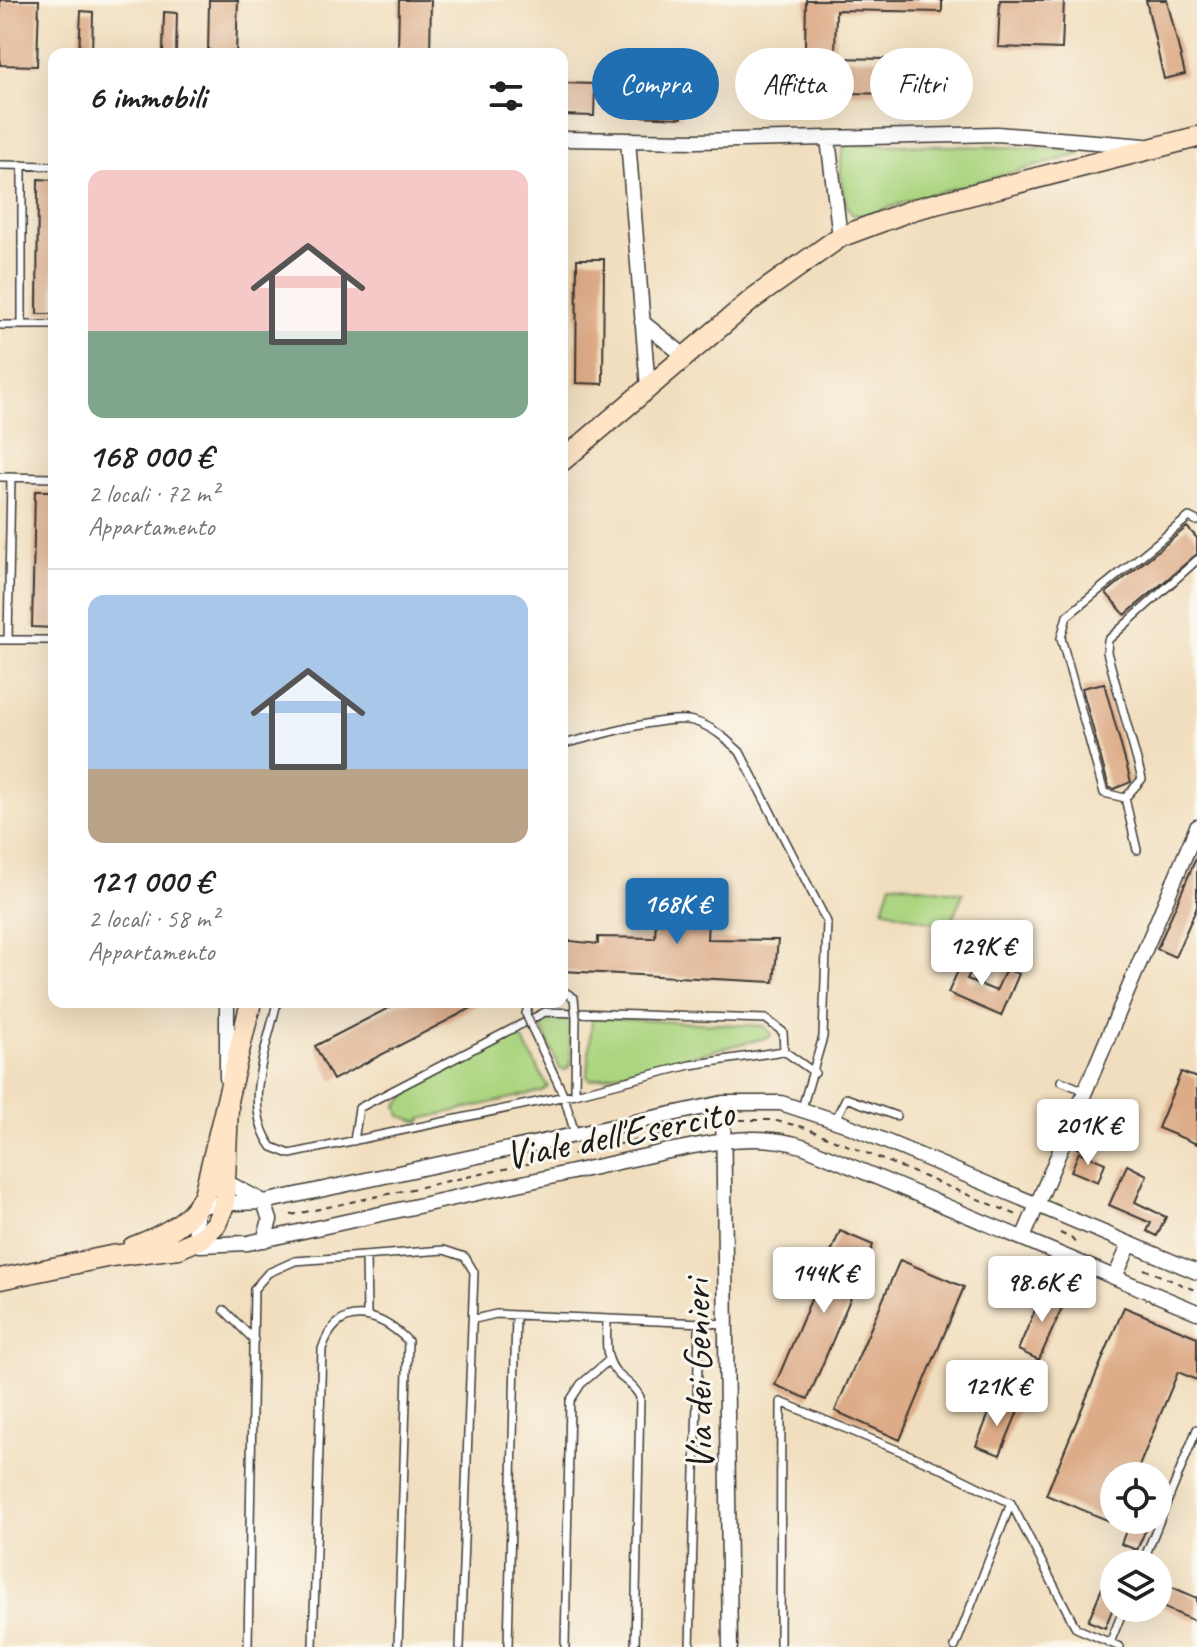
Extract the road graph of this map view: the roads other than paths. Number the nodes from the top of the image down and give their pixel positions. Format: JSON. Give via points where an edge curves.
{"nodes":[{"id":1,"x":1197,"y":137,"type":"edge"},
{"id":2,"x":568,"y":139,"type":"edge"},
{"id":3,"x":828,"y":139,"type":"junction"},
{"id":4,"x":628,"y":140,"type":"junction"},
{"id":5,"x":1158,"y":147,"type":"junction"},
{"id":6,"x":0,"y":165,"type":"edge"},
{"id":7,"x":22,"y":165,"type":"junction"},
{"id":8,"x":48,"y":166,"type":"edge"},
{"id":9,"x":840,"y":237,"type":"junction"},
{"id":10,"x":642,"y":322,"type":"junction"},
{"id":11,"x":0,"y":325,"type":"edge"},
{"id":12,"x":22,"y":325,"type":"junction"},
{"id":13,"x":48,"y":325,"type":"edge"},
{"id":14,"x":686,"y":357,"type":"junction"},
{"id":15,"x":648,"y":388,"type":"junction"},
{"id":16,"x":568,"y":456,"type":"edge"},
{"id":17,"x":0,"y":477,"type":"edge"},
{"id":18,"x":11,"y":477,"type":"junction"},
{"id":19,"x":48,"y":478,"type":"edge"},
{"id":20,"x":1197,"y":521,"type":"edge"},
{"id":21,"x":1197,"y":560,"type":"edge"},
{"id":22,"x":4,"y":640,"type":"edge"},
{"id":23,"x":48,"y":640,"type":"edge"},
{"id":24,"x":568,"y":743,"type":"edge"},
{"id":25,"x":1125,"y":798,"type":"junction"},
{"id":26,"x":1197,"y":827,"type":"edge"},
{"id":27,"x":1137,"y":850,"type":"dead end"},
{"id":28,"x":568,"y":994,"type":"edge"},
{"id":29,"x":227,"y":1008,"type":"edge"},
{"id":30,"x":250,"y":1008,"type":"edge"},
{"id":31,"x":276,"y":1008,"type":"edge"},
{"id":32,"x":528,"y":1008,"type":"edge"},
{"id":33,"x":784,"y":1051,"type":"junction"},
{"id":34,"x":815,"y":1073,"type":"junction"},
{"id":35,"x":1061,"y":1081,"type":"dead end"},
{"id":36,"x":1085,"y":1091,"type":"junction"},
{"id":37,"x":575,"y":1094,"type":"junction"},
{"id":38,"x":564,"y":1096,"type":"junction"},
{"id":39,"x":723,"y":1103,"type":"junction"},
{"id":40,"x":228,"y":1106,"type":"junction"},
{"id":41,"x":802,"y":1108,"type":"junction"},
{"id":42,"x":896,"y":1116,"type":"dead end"},
{"id":43,"x":835,"y":1120,"type":"junction"},
{"id":44,"x":575,"y":1134,"type":"junction"},
{"id":45,"x":354,"y":1141,"type":"junction"},
{"id":46,"x":726,"y":1141,"type":"junction"},
{"id":47,"x":226,"y":1182,"type":"junction"},
{"id":48,"x":264,"y":1202,"type":"junction"},
{"id":49,"x":1037,"y":1204,"type":"junction"},
{"id":50,"x":224,"y":1205,"type":"junction"},
{"id":51,"x":197,"y":1209,"type":"junction"},
{"id":52,"x":1023,"y":1238,"type":"junction"},
{"id":53,"x":264,"y":1240,"type":"junction"},
{"id":54,"x":195,"y":1242,"type":"junction"},
{"id":55,"x":1130,"y":1244,"type":"junction"},
{"id":56,"x":111,"y":1256,"type":"junction"},
{"id":57,"x":366,"y":1256,"type":"junction"},
{"id":58,"x":1197,"y":1272,"type":"edge"},
{"id":59,"x":1115,"y":1277,"type":"junction"},
{"id":60,"x":0,"y":1279,"type":"edge"},
{"id":61,"x":224,"y":1310,"type":"dead end"},
{"id":62,"x":1197,"y":1312,"type":"edge"},
{"id":63,"x":367,"y":1313,"type":"junction"},
{"id":64,"x":516,"y":1315,"type":"junction"},
{"id":65,"x":475,"y":1319,"type":"junction"},
{"id":66,"x":607,"y":1319,"type":"junction"},
{"id":67,"x":707,"y":1324,"type":"junction"},
{"id":68,"x":728,"y":1324,"type":"junction"},
{"id":69,"x":254,"y":1340,"type":"junction"},
{"id":70,"x":608,"y":1361,"type":"junction"},
{"id":71,"x":1197,"y":1429,"type":"edge"},
{"id":72,"x":1011,"y":1503,"type":"junction"},
{"id":73,"x":1148,"y":1550,"type":"edge"},
{"id":74,"x":1118,"y":1622,"type":"edge"},
{"id":75,"x":1110,"y":1643,"type":"junction"},
{"id":76,"x":248,"y":1647,"type":"edge"},
{"id":77,"x":313,"y":1647,"type":"edge"},
{"id":78,"x":398,"y":1647,"type":"edge"},
{"id":79,"x":460,"y":1647,"type":"edge"},
{"id":80,"x":508,"y":1647,"type":"edge"},
{"id":81,"x":565,"y":1647,"type":"edge"},
{"id":82,"x":635,"y":1647,"type":"edge"},
{"id":83,"x":690,"y":1647,"type":"edge"},
{"id":84,"x":730,"y":1647,"type":"edge"},
{"id":85,"x":780,"y":1647,"type":"edge"},
{"id":86,"x":955,"y":1647,"type":"edge"},
{"id":87,"x":1120,"y":1647,"type":"edge"}],
"edges":[{"from":1,"to":5,"type":"street"},
{"from":2,"to":4,"type":"street"},
{"from":3,"to":4,"type":"street"},
{"from":3,"to":5,"type":"street","via":[[997,134]]},
{"from":3,"to":9,"type":"street"},
{"from":4,"to":10,"type":"street"},
{"from":5,"to":9,"type":"street","via":[[915,209]]},
{"from":6,"to":7,"type":"lane"},
{"from":7,"to":8,"type":"lane"},
{"from":7,"to":12,"type":"lane"},
{"from":9,"to":14,"type":"street","via":[[802,261]]},
{"from":10,"to":14,"type":"street"},
{"from":10,"to":15,"type":"street"},
{"from":11,"to":12,"type":"lane"},
{"from":12,"to":13,"type":"lane"},
{"from":14,"to":15,"type":"street"},
{"from":15,"to":16,"type":"street"},
{"from":17,"to":18,"type":"lane"},
{"from":18,"to":19,"type":"lane"},
{"from":18,"to":22,"type":"lane"},
{"from":20,"to":25,"type":"lane","via":[[1189,517],[1067,616],[1061,638],[1104,793]]},
{"from":21,"to":25,"type":"lane","via":[[1108,640],[1142,779]]},
{"from":22,"to":23,"type":"lane"},
{"from":24,"to":34,"type":"lane","via":[[677,719],[704,725],[740,752],[827,922],[823,1037]]},
{"from":25,"to":27,"type":"lane"},
{"from":26,"to":36,"type":"street"},
{"from":28,"to":37,"type":"lane","bridge":true,"via":[[574,998],[576,1018]]},
{"from":29,"to":40,"type":"street"},
{"from":30,"to":40,"type":"street"},
{"from":31,"to":45,"type":"lane","via":[[256,1094],[262,1133],[272,1147],[290,1154]]},
{"from":32,"to":38,"type":"lane","bridge":true},
{"from":33,"to":34,"type":"lane"},
{"from":33,"to":37,"type":"lane","via":[[690,1065]]},
{"from":33,"to":45,"type":"lane","via":[[783,1032],[766,1019],[545,1012],[359,1108]]},
{"from":34,"to":41,"type":"lane"},
{"from":35,"to":36,"type":"lane"},
{"from":36,"to":49,"type":"street"},
{"from":37,"to":38,"type":"lane"},
{"from":38,"to":44,"type":"lane"},
{"from":38,"to":45,"type":"lane"},
{"from":39,"to":41,"type":"street","name":"Viale dell'Esercito","via":[[768,1101]]},
{"from":39,"to":44,"type":"street","name":"Viale dell'Esercito"},
{"from":39,"to":46,"type":"street","name":"Via dei Genieri"},
{"from":40,"to":47,"type":"street"},
{"from":40,"to":51,"type":"street"},
{"from":41,"to":43,"type":"street","name":"Viale dell'Esercito"},
{"from":42,"to":43,"type":"lane","via":[[846,1098]]},
{"from":43,"to":49,"type":"street","name":"Viale dell'Esercito"},
{"from":44,"to":48,"type":"street","name":"Viale dell'Esercito"},
{"from":46,"to":52,"type":"street","name":"Viale dell'Esercito","via":[[761,1138],[797,1144]]},
{"from":46,"to":53,"type":"street","name":"Viale dell'Esercito"},
{"from":46,"to":68,"type":"street","name":"Via dei Genieri"},
{"from":47,"to":48,"type":"street"},
{"from":47,"to":50,"type":"street"},
{"from":48,"to":50,"type":"street","name":"Viale dell'Esercito"},
{"from":48,"to":53,"type":"street","via":[[270,1220]]},
{"from":49,"to":52,"type":"street"},
{"from":49,"to":55,"type":"street","name":"Viale dell'Esercito"},
{"from":50,"to":51,"type":"street","name":"Viale dell'Esercito"},
{"from":50,"to":54,"type":"street","via":[[214,1226]]},
{"from":51,"to":54,"type":"street"},
{"from":51,"to":56,"type":"street","via":[[168,1232]]},
{"from":52,"to":59,"type":"street","name":"Viale dell'Esercito"},
{"from":53,"to":54,"type":"street","name":"Viale dell'Esercito","via":[[219,1246]]},
{"from":54,"to":56,"type":"street","via":[[172,1250]]},
{"from":55,"to":58,"type":"street","name":"Viale dell'Esercito"},
{"from":55,"to":59,"type":"street"},
{"from":56,"to":60,"type":"street"},
{"from":57,"to":63,"type":"lane"},
{"from":57,"to":65,"type":"lane","via":[[444,1250],[465,1257],[474,1272]]},
{"from":57,"to":69,"type":"lane","via":[[295,1261],[268,1273],[254,1289]]},
{"from":59,"to":62,"type":"street","name":"Viale dell'Esercito"},
{"from":61,"to":69,"type":"lane"},
{"from":63,"to":77,"type":"lane","via":[[327,1333],[322,1349]]},
{"from":63,"to":78,"type":"lane","via":[[391,1324],[408,1341]]},
{"from":64,"to":65,"type":"lane"},
{"from":64,"to":66,"type":"lane"},
{"from":64,"to":80,"type":"lane"},
{"from":65,"to":79,"type":"lane"},
{"from":66,"to":67,"type":"lane"},
{"from":66,"to":70,"type":"lane"},
{"from":67,"to":68,"type":"lane"},
{"from":67,"to":83,"type":"lane","via":[[699,1330]]},
{"from":68,"to":84,"type":"street","name":"Via dei Genieri"},
{"from":69,"to":76,"type":"lane"},
{"from":70,"to":81,"type":"lane","via":[[570,1401]]},
{"from":70,"to":82,"type":"lane","via":[[640,1397]]},
{"from":71,"to":73,"type":"lane"},
{"from":72,"to":75,"type":"lane","via":[[1076,1628]]},
{"from":72,"to":85,"type":"lane","via":[[781,1402]]},
{"from":72,"to":86,"type":"lane"},
{"from":74,"to":75,"type":"lane"},
{"from":75,"to":87,"type":"lane"}]}
